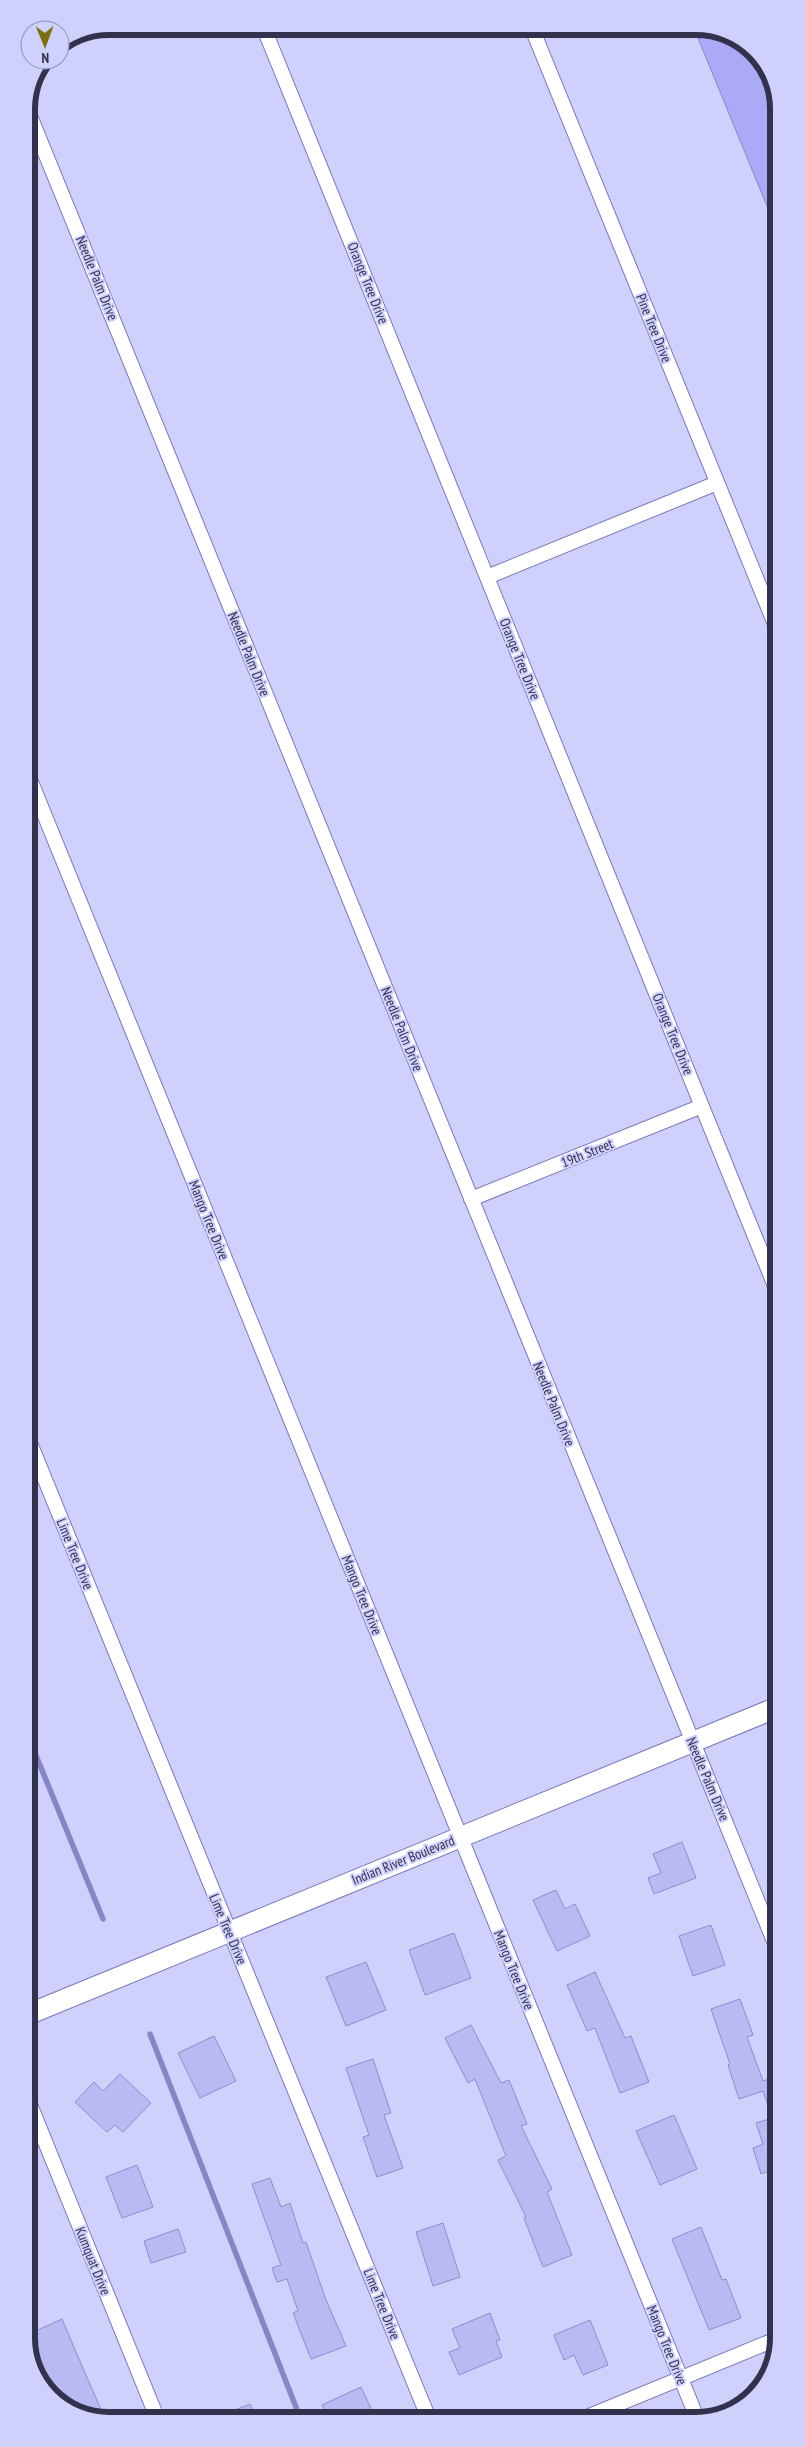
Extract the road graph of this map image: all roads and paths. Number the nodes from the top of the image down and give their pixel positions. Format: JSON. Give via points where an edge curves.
{"nodes":[{"id":1,"x":267,"y":35,"type":"edge"},
{"id":2,"x":536,"y":35,"type":"edge"},
{"id":3,"x":35,"y":128,"type":"edge"},
{"id":4,"x":717,"y":483,"type":"junction"},
{"id":5,"x":487,"y":577,"type":"junction"},
{"id":6,"x":770,"y":612,"type":"edge"},
{"id":7,"x":35,"y":792,"type":"edge"},
{"id":8,"x":702,"y":1106,"type":"junction"},
{"id":9,"x":471,"y":1200,"type":"junction"},
{"id":10,"x":770,"y":1272,"type":"edge"},
{"id":11,"x":35,"y":1455,"type":"edge"},
{"id":12,"x":770,"y":1710,"type":"edge"},
{"id":13,"x":692,"y":1742,"type":"junction"},
{"id":14,"x":460,"y":1837,"type":"junction"},
{"id":15,"x":229,"y":1932,"type":"junction"},
{"id":16,"x":770,"y":1932,"type":"edge"},
{"id":17,"x":35,"y":2012,"type":"edge"},
{"id":18,"x":35,"y":2117,"type":"edge"},
{"id":19,"x":770,"y":2342,"type":"edge"},
{"id":20,"x":680,"y":2378,"type":"junction"},
{"id":21,"x":155,"y":2412,"type":"edge"},
{"id":22,"x":426,"y":2412,"type":"edge"},
{"id":23,"x":599,"y":2412,"type":"edge"},
{"id":24,"x":694,"y":2412,"type":"edge"}],
"edges":[{"from":1,"to":5,"type":"street","name":"Orange Tree Drive"},
{"from":2,"to":4,"type":"street","name":"Pine Tree Drive"},
{"from":3,"to":9,"type":"street","name":"Needle Palm Drive"},
{"from":4,"to":5,"type":"street"},
{"from":4,"to":6,"type":"street","name":"Pine Tree Drive"},
{"from":5,"to":8,"type":"street","name":"Orange Tree Drive"},
{"from":7,"to":14,"type":"street","name":"Mango Tree Drive"},
{"from":8,"to":9,"type":"street","name":"19th Street"},
{"from":8,"to":10,"type":"street","name":"Orange Tree Drive"},
{"from":9,"to":13,"type":"street","name":"Needle Palm Drive"},
{"from":11,"to":15,"type":"street","name":"Lime Tree Drive"},
{"from":12,"to":13,"type":"main road","name":"Indian River Boulevard"},
{"from":13,"to":14,"type":"main road","name":"Indian River Boulevard"},
{"from":13,"to":16,"type":"street","name":"Needle Palm Drive"},
{"from":14,"to":15,"type":"main road","name":"Indian River Boulevard"},
{"from":14,"to":20,"type":"street","name":"Mango Tree Drive"},
{"from":15,"to":17,"type":"main road","name":"Indian River Boulevard"},
{"from":15,"to":22,"type":"street","name":"Lime Tree Drive"},
{"from":18,"to":21,"type":"street","name":"Kumquat Drive"},
{"from":19,"to":20,"type":"street"},
{"from":20,"to":23,"type":"street"},
{"from":20,"to":24,"type":"street","name":"Mango Tree Drive"}]}
